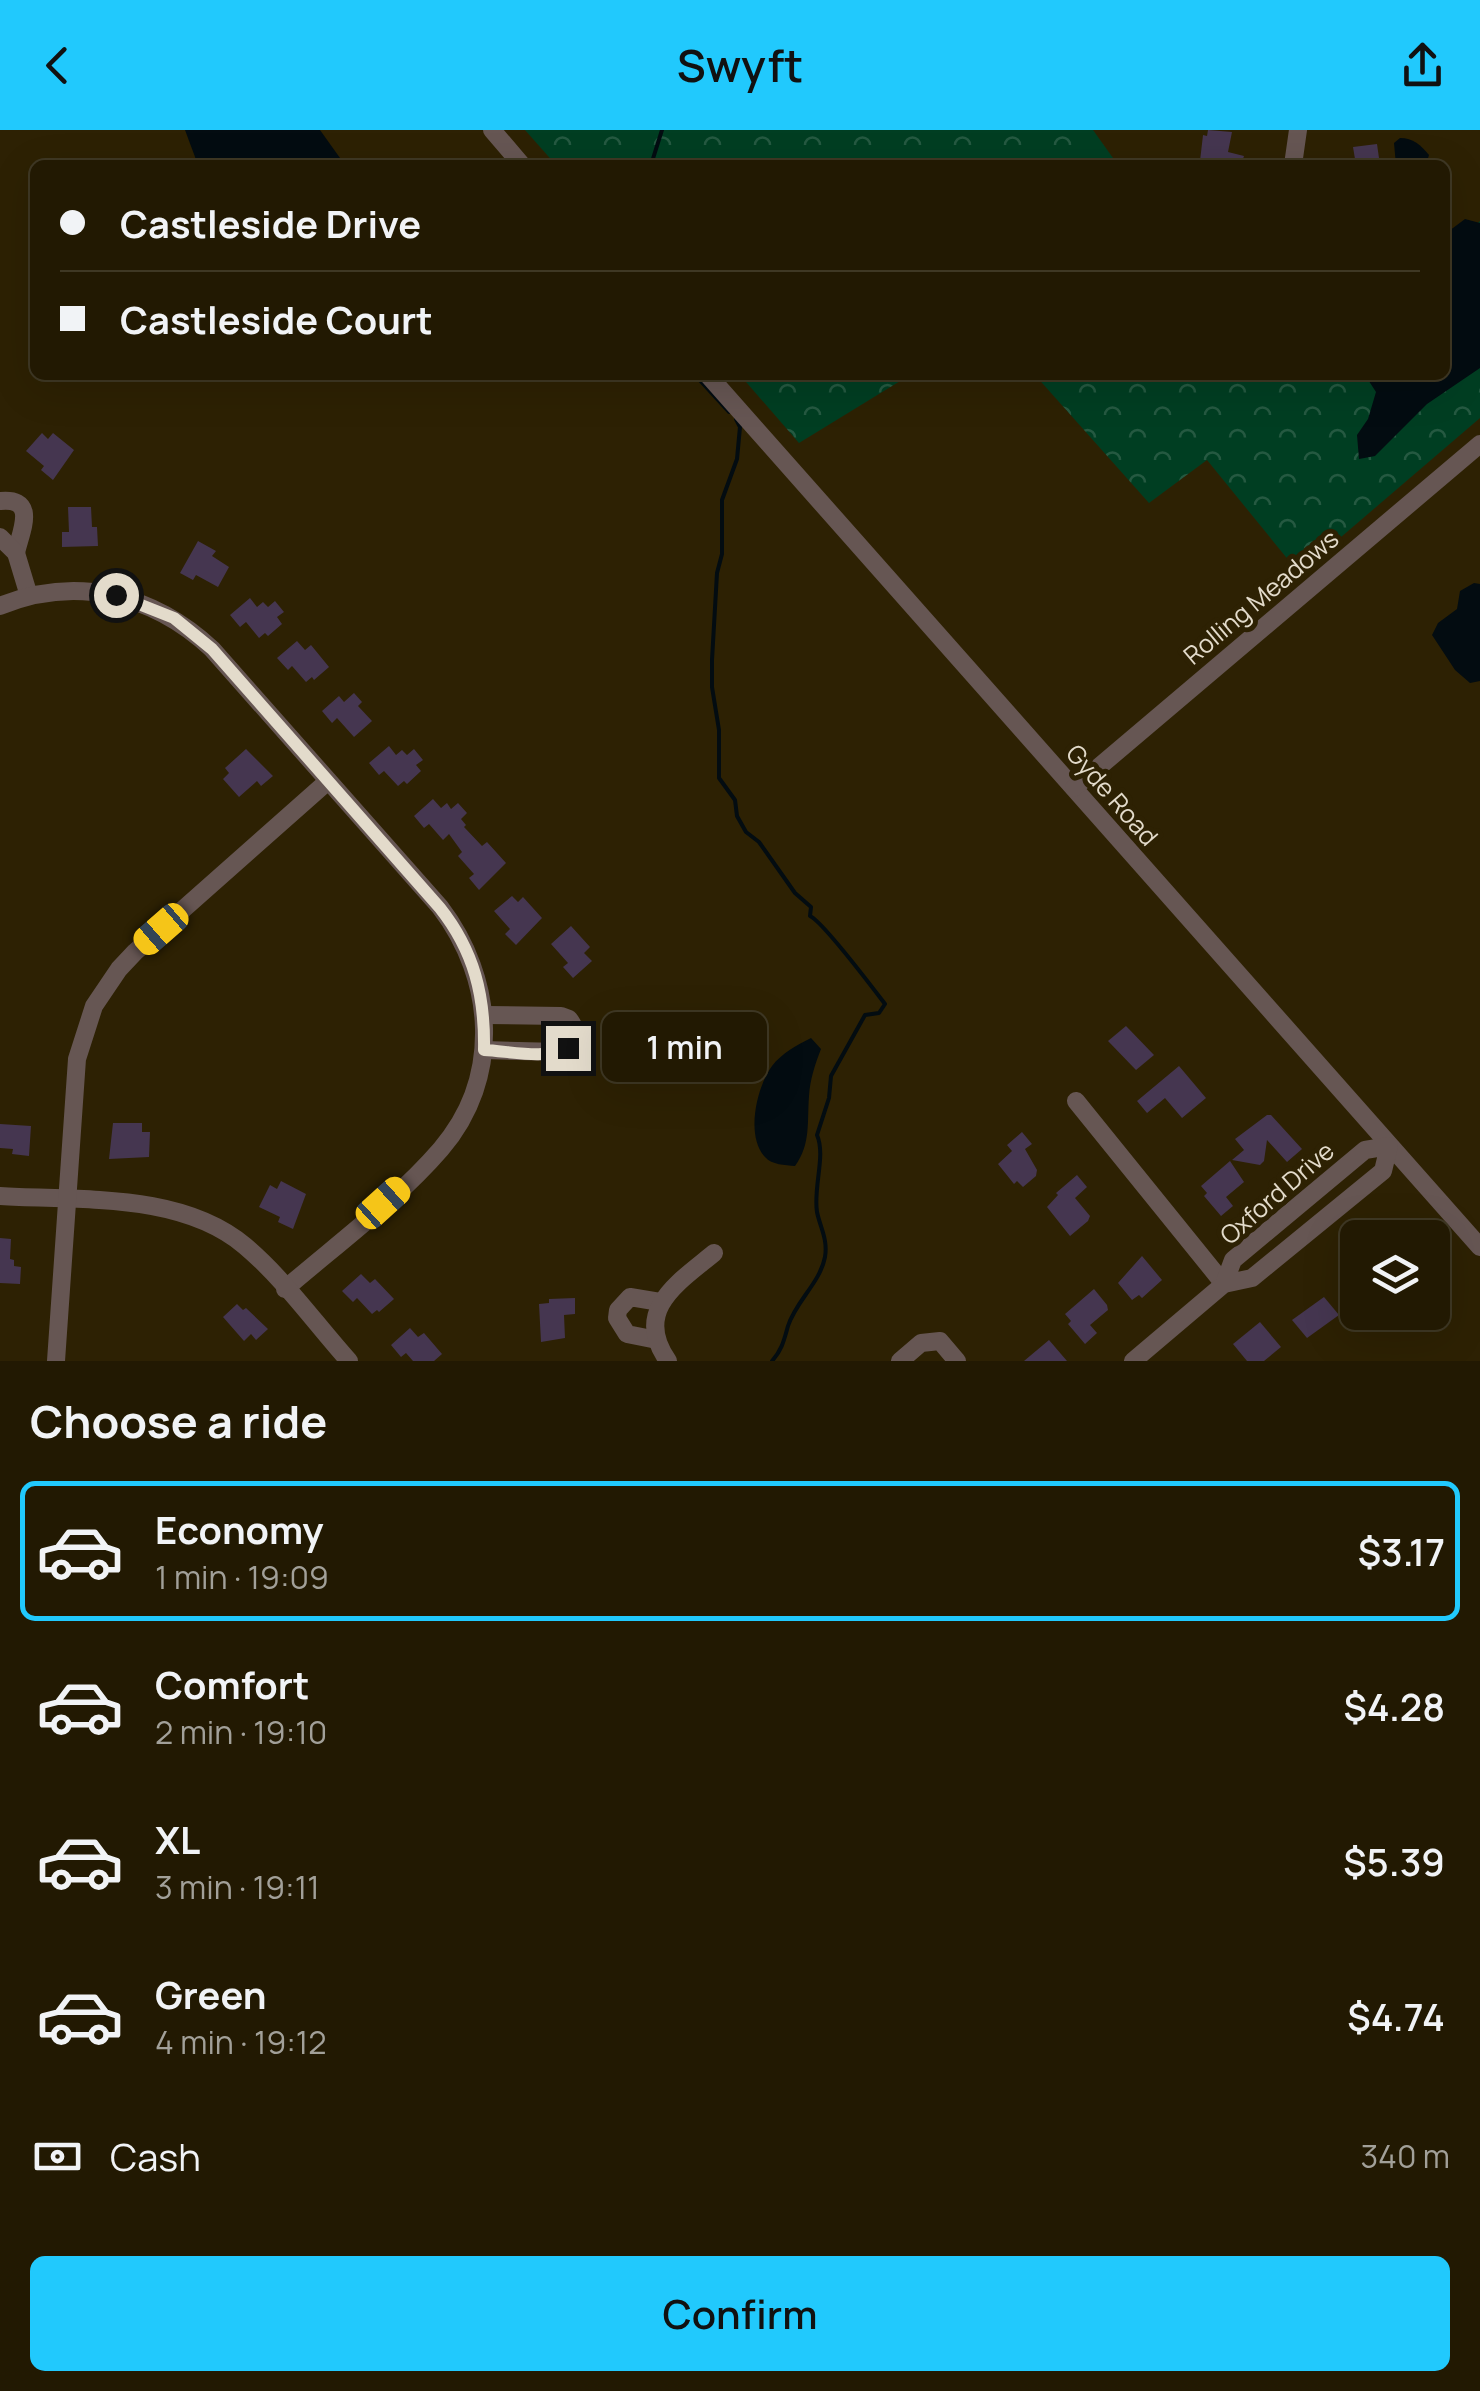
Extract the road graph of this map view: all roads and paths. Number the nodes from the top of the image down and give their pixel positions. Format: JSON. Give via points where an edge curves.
{"nodes":[{"id":1,"x":492,"y":130,"type":"edge"},
{"id":2,"x":1298,"y":130,"type":"edge"},
{"id":3,"x":518,"y":160,"type":"edge"},
{"id":4,"x":1294,"y":160,"type":"edge"},
{"id":5,"x":712,"y":380,"type":"edge"},
{"id":6,"x":1480,"y":444,"type":"edge"},
{"id":7,"x":0,"y":502,"type":"edge"},
{"id":8,"x":0,"y":536,"type":"edge"},
{"id":9,"x":16,"y":553,"type":"junction"},
{"id":10,"x":29,"y":596,"type":"junction"},
{"id":11,"x":0,"y":606,"type":"edge"},
{"id":12,"x":328,"y":780,"type":"junction"},
{"id":13,"x":1074,"y":788,"type":"junction"},
{"id":14,"x":485,"y":1015,"type":"junction"},
{"id":15,"x":484,"y":1050,"type":"junction"},
{"id":16,"x":1076,"y":1101,"type":"dead end"},
{"id":17,"x":1388,"y":1146,"type":"junction"},
{"id":18,"x":0,"y":1196,"type":"edge"},
{"id":19,"x":67,"y":1200,"type":"junction"},
{"id":20,"x":1480,"y":1247,"type":"edge"},
{"id":21,"x":714,"y":1253,"type":"dead end"},
{"id":22,"x":1224,"y":1284,"type":"junction"},
{"id":23,"x":286,"y":1290,"type":"junction"},
{"id":24,"x":660,"y":1302,"type":"junction"},
{"id":25,"x":657,"y":1340,"type":"junction"},
{"id":26,"x":56,"y":1361,"type":"edge"},
{"id":27,"x":349,"y":1361,"type":"edge"},
{"id":28,"x":668,"y":1361,"type":"edge"},
{"id":29,"x":900,"y":1361,"type":"edge"},
{"id":30,"x":958,"y":1361,"type":"edge"},
{"id":31,"x":1133,"y":1361,"type":"edge"}],
"edges":[{"from":1,"to":3,"type":"street"},
{"from":2,"to":4,"type":"street"},
{"from":5,"to":13,"type":"street","name":"Gyde Road"},
{"from":6,"to":13,"type":"street","name":"Rolling Meadows"},
{"from":7,"to":9,"type":"street","via":[[24,510]]},
{"from":8,"to":9,"type":"street"},
{"from":9,"to":10,"type":"street"},
{"from":10,"to":11,"type":"street"},
{"from":10,"to":12,"type":"street","via":[[100,592],[174,618],[212,649]]},
{"from":12,"to":14,"type":"street","via":[[454,925],[476,970]]},
{"from":12,"to":19,"type":"street","via":[[134,952],[102,992],[76,1059]]},
{"from":13,"to":17,"type":"street","name":"Gyde Road"},
{"from":14,"to":15,"type":"street"},
{"from":14,"to":15,"type":"street","via":[[561,1016],[576,1033],[560,1052]]},
{"from":15,"to":23,"type":"street","via":[[472,1098],[442,1148]]},
{"from":16,"to":22,"type":"street"},
{"from":17,"to":20,"type":"street","name":"Gyde Road"},
{"from":17,"to":22,"type":"street","name":"Oxford Drive","via":[[1365,1150],[1232,1260]]},
{"from":17,"to":22,"type":"street","name":"Oxford Drive","via":[[1382,1172],[1252,1278]]},
{"from":18,"to":19,"type":"street"},
{"from":19,"to":23,"type":"street","via":[[158,1206],[199,1218],[244,1246]]},
{"from":19,"to":26,"type":"street"},
{"from":21,"to":24,"type":"street"},
{"from":22,"to":31,"type":"street","name":"Oxford Drive"},
{"from":23,"to":27,"type":"street"},
{"from":24,"to":25,"type":"street"},
{"from":24,"to":25,"type":"street","via":[[630,1297],[617,1318],[627,1334]]},
{"from":25,"to":28,"type":"street"},
{"from":29,"to":30,"type":"street","via":[[921,1343],[940,1341]]}]}
